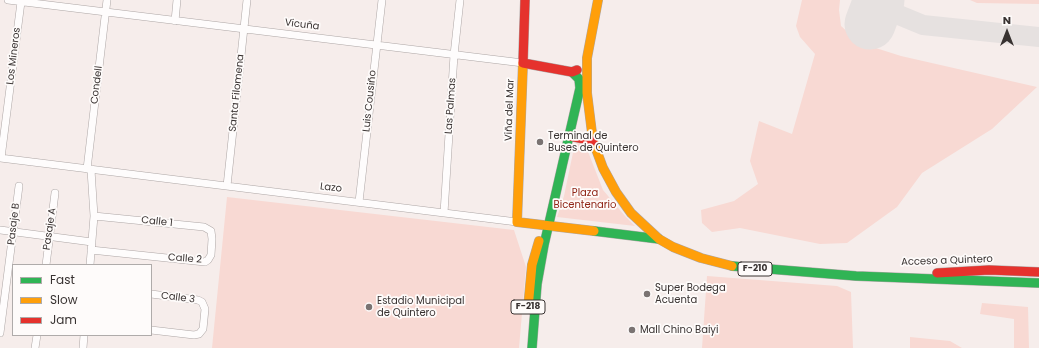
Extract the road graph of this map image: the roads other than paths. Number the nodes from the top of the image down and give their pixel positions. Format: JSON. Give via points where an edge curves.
{"nodes":[{"id":1,"x":8,"y":0,"type":"edge"},
{"id":2,"x":107,"y":0,"type":"edge"},
{"id":3,"x":177,"y":0,"type":"edge"},
{"id":4,"x":247,"y":0,"type":"edge"},
{"id":5,"x":382,"y":0,"type":"edge"},
{"id":6,"x":460,"y":0,"type":"edge"},
{"id":7,"x":525,"y":0,"type":"edge"},
{"id":8,"x":598,"y":0,"type":"edge"},
{"id":9,"x":21,"y":2,"type":"junction"},
{"id":10,"x":41,"y":2,"type":"edge"},
{"id":11,"x":106,"y":12,"type":"junction"},
{"id":12,"x":175,"y":20,"type":"junction"},
{"id":13,"x":244,"y":29,"type":"junction"},
{"id":14,"x":377,"y":46,"type":"junction"},
{"id":15,"x":454,"y":55,"type":"junction"},
{"id":16,"x":587,"y":58,"type":"junction"},
{"id":17,"x":523,"y":64,"type":"junction"},
{"id":18,"x":572,"y":72,"type":"junction"},
{"id":19,"x":570,"y":136,"type":"junction"},
{"id":20,"x":593,"y":141,"type":"junction"},
{"id":21,"x":0,"y":158,"type":"edge"},
{"id":22,"x":89,"y":169,"type":"junction"},
{"id":23,"x":19,"y":186,"type":"dead end"},
{"id":24,"x":226,"y":186,"type":"junction"},
{"id":25,"x":55,"y":193,"type":"dead end"},
{"id":26,"x":359,"y":202,"type":"junction"},
{"id":27,"x":444,"y":213,"type":"junction"},
{"id":28,"x":94,"y":216,"type":"junction"},
{"id":29,"x":517,"y":222,"type":"junction"},
{"id":30,"x":548,"y":225,"type":"junction"},
{"id":31,"x":0,"y":230,"type":"edge"},
{"id":32,"x":14,"y":232,"type":"junction"},
{"id":33,"x":49,"y":236,"type":"junction"},
{"id":34,"x":212,"y":239,"type":"joint"},
{"id":35,"x":659,"y":239,"type":"junction"},
{"id":36,"x":92,"y":242,"type":"junction"},
{"id":37,"x":92,"y":250,"type":"junction"},
{"id":38,"x":46,"y":264,"type":"edge"},
{"id":39,"x":90,"y":264,"type":"edge"},
{"id":40,"x":532,"y":266,"type":"junction"},
{"id":41,"x":1039,"y":272,"type":"edge"},
{"id":42,"x":856,"y":276,"type":"junction"},
{"id":43,"x":538,"y":281,"type":"junction"},
{"id":44,"x":1039,"y":283,"type":"edge"},
{"id":45,"x":152,"y":294,"type":"edge"},
{"id":46,"x":152,"y":330,"type":"edge"},
{"id":47,"x":0,"y":333,"type":"edge"},
{"id":48,"x":36,"y":336,"type":"edge"},
{"id":49,"x":84,"y":336,"type":"edge"},
{"id":50,"x":35,"y":348,"type":"edge"},
{"id":51,"x":83,"y":348,"type":"edge"},
{"id":52,"x":527,"y":348,"type":"edge"},
{"id":53,"x":532,"y":348,"type":"edge"}],
"edges":[{"from":1,"to":9,"type":"street","name":"Vicuña"},
{"from":2,"to":11,"type":"street","name":"Condell"},
{"from":3,"to":12,"type":"street"},
{"from":4,"to":13,"type":"street","name":"Santa Filomena"},
{"from":5,"to":14,"type":"street","name":"Luis Cousiño"},
{"from":6,"to":15,"type":"street","name":"Las Palmas"},
{"from":7,"to":17,"type":"main road","name":"Viña del Mar"},
{"from":8,"to":16,"type":"main road","name":"Acceso a Quintero"},
{"from":9,"to":10,"type":"street","name":"Vicuña"},
{"from":9,"to":21,"type":"street","name":"Los Mineros"},
{"from":10,"to":11,"type":"street","name":"Vicuña"},
{"from":11,"to":12,"type":"street","name":"Vicuña"},
{"from":11,"to":22,"type":"street","name":"Condell"},
{"from":12,"to":13,"type":"street","name":"Vicuña"},
{"from":13,"to":14,"type":"street","name":"Vicuña"},
{"from":13,"to":24,"type":"street","name":"Santa Filomena"},
{"from":14,"to":15,"type":"street","name":"Vicuña"},
{"from":14,"to":26,"type":"street","name":"Luis Cousiño"},
{"from":15,"to":17,"type":"street","name":"Vicuña"},
{"from":15,"to":27,"type":"street","name":"Las Palmas"},
{"from":16,"to":18,"type":"main road","via":[[582,66]]},
{"from":16,"to":20,"type":"main road","name":"Acceso a Quintero","number":"F-210","via":[[587,102]]},
{"from":17,"to":18,"type":"main road","name":"Vicuña"},
{"from":17,"to":29,"type":"main road","name":"Viña del Mar"},
{"from":18,"to":19,"type":"main road","number":"F-218","via":[[581,84]]},
{"from":19,"to":20,"type":"main road"},
{"from":19,"to":30,"type":"main road","number":"F-218"},
{"from":20,"to":35,"type":"main road","name":"Acceso a Quintero","number":"F-210","via":[[603,168],[620,197],[640,222]]},
{"from":21,"to":22,"type":"street","name":"Lazo"},
{"from":22,"to":24,"type":"street","name":"Lazo"},
{"from":22,"to":28,"type":"street","name":"Condell"},
{"from":23,"to":32,"type":"street","name":"Pasaje B"},
{"from":24,"to":26,"type":"street","name":"Lazo"},
{"from":25,"to":33,"type":"street","name":"Pasaje A"},
{"from":26,"to":27,"type":"street","name":"Lazo"},
{"from":27,"to":29,"type":"street","name":"Lazo"},
{"from":28,"to":34,"type":"street","name":"Calle 1","via":[[204,227],[211,231]]},
{"from":28,"to":36,"type":"street","name":"Condell"},
{"from":29,"to":30,"type":"main road","name":"Lazo"},
{"from":30,"to":35,"type":"main road","name":"Lazo"},
{"from":30,"to":40,"type":"main road","number":"F-218","via":[[538,244]]},
{"from":30,"to":43,"type":"main road","number":"F-218"},
{"from":31,"to":32,"type":"street"},
{"from":32,"to":33,"type":"street"},
{"from":32,"to":47,"type":"street","name":"Pasaje B"},
{"from":33,"to":36,"type":"street"},
{"from":33,"to":38,"type":"street","name":"Pasaje A"},
{"from":34,"to":37,"type":"street","name":"Calle 2","via":[[210,258],[205,262]]},
{"from":35,"to":42,"type":"main road","name":"Acceso a Quintero","number":"F-210","via":[[701,258],[731,266]]},
{"from":36,"to":37,"type":"street","name":"Condell"},
{"from":37,"to":39,"type":"street","name":"Condell"},
{"from":40,"to":43,"type":"main road","via":[[533,275]]},
{"from":40,"to":52,"type":"main road","number":"F-218"},
{"from":41,"to":42,"type":"main road","name":"Acceso a Quintero","number":"F-210","via":[[988,270]]},
{"from":42,"to":44,"type":"main road","name":"Acceso a Quintero","number":"F-210"},
{"from":43,"to":53,"type":"main road","number":"F-218"},
{"from":45,"to":46,"type":"street","name":"Calle 3","via":[[200,300],[205,306],[203,327],[196,335]]},
{"from":48,"to":50,"type":"street"},
{"from":49,"to":51,"type":"street"}]}
